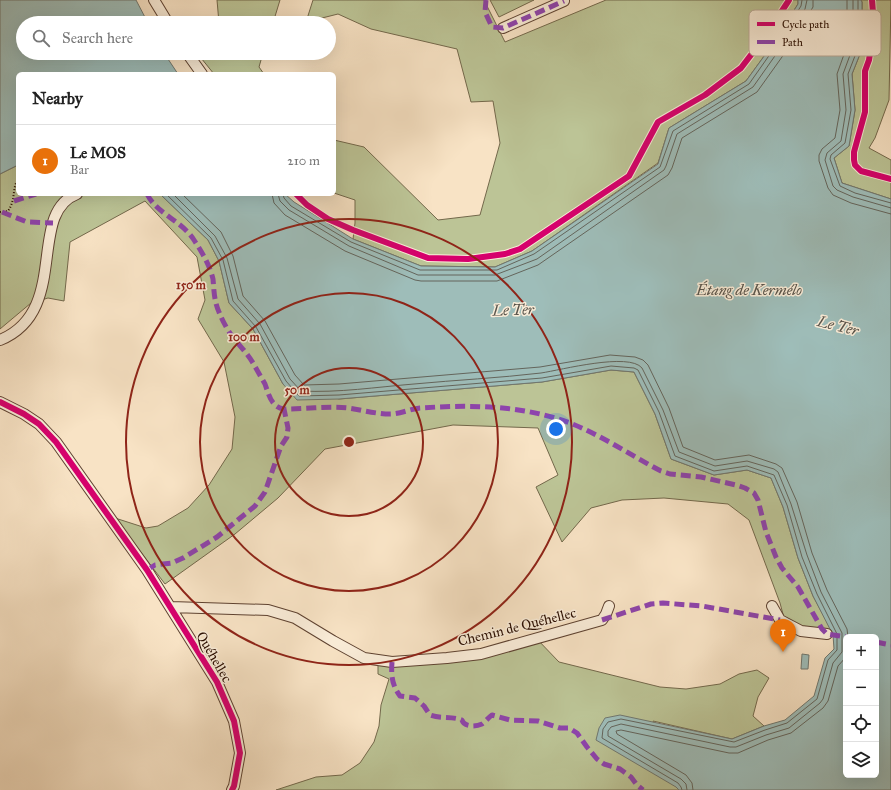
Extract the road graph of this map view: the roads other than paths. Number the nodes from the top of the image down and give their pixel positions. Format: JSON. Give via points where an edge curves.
{"nodes":[{"id":1,"x":154,"y":0,"type":"edge"},
{"id":2,"x":564,"y":1,"type":"edge"},
{"id":3,"x":164,"y":16,"type":"edge"},
{"id":4,"x":503,"y":28,"type":"dead end"},
{"id":5,"x":192,"y":60,"type":"edge"},
{"id":6,"x":201,"y":72,"type":"edge"},
{"id":7,"x":71,"y":196,"type":"edge"},
{"id":8,"x":0,"y":340,"type":"edge"},
{"id":9,"x":0,"y":402,"type":"edge"},
{"id":10,"x":609,"y":606,"type":"dead end"},
{"id":11,"x":772,"y":606,"type":"dead end"},
{"id":12,"x":171,"y":607,"type":"junction"},
{"id":13,"x":827,"y":634,"type":"dead end"},
{"id":14,"x":232,"y":790,"type":"edge"}],
"edges":[{"from":1,"to":3,"type":"street"},
{"from":2,"to":4,"type":"street"},
{"from":5,"to":6,"type":"street"},
{"from":7,"to":8,"type":"street","via":[[61,204],[55,216],[44,278],[32,314],[17,331]]},
{"from":9,"to":12,"type":"street","name":"Quéhellec","via":[[34,421],[56,442]]},
{"from":10,"to":12,"type":"street","name":"Chemin de Quéhellec","via":[[602,620],[481,654],[392,662],[364,658],[296,618],[282,613],[268,610]]},
{"from":11,"to":13,"type":"street","via":[[780,620],[801,631]]},
{"from":12,"to":14,"type":"street","name":"Quéhellec","via":[[216,682],[234,721],[240,753]]}]}
